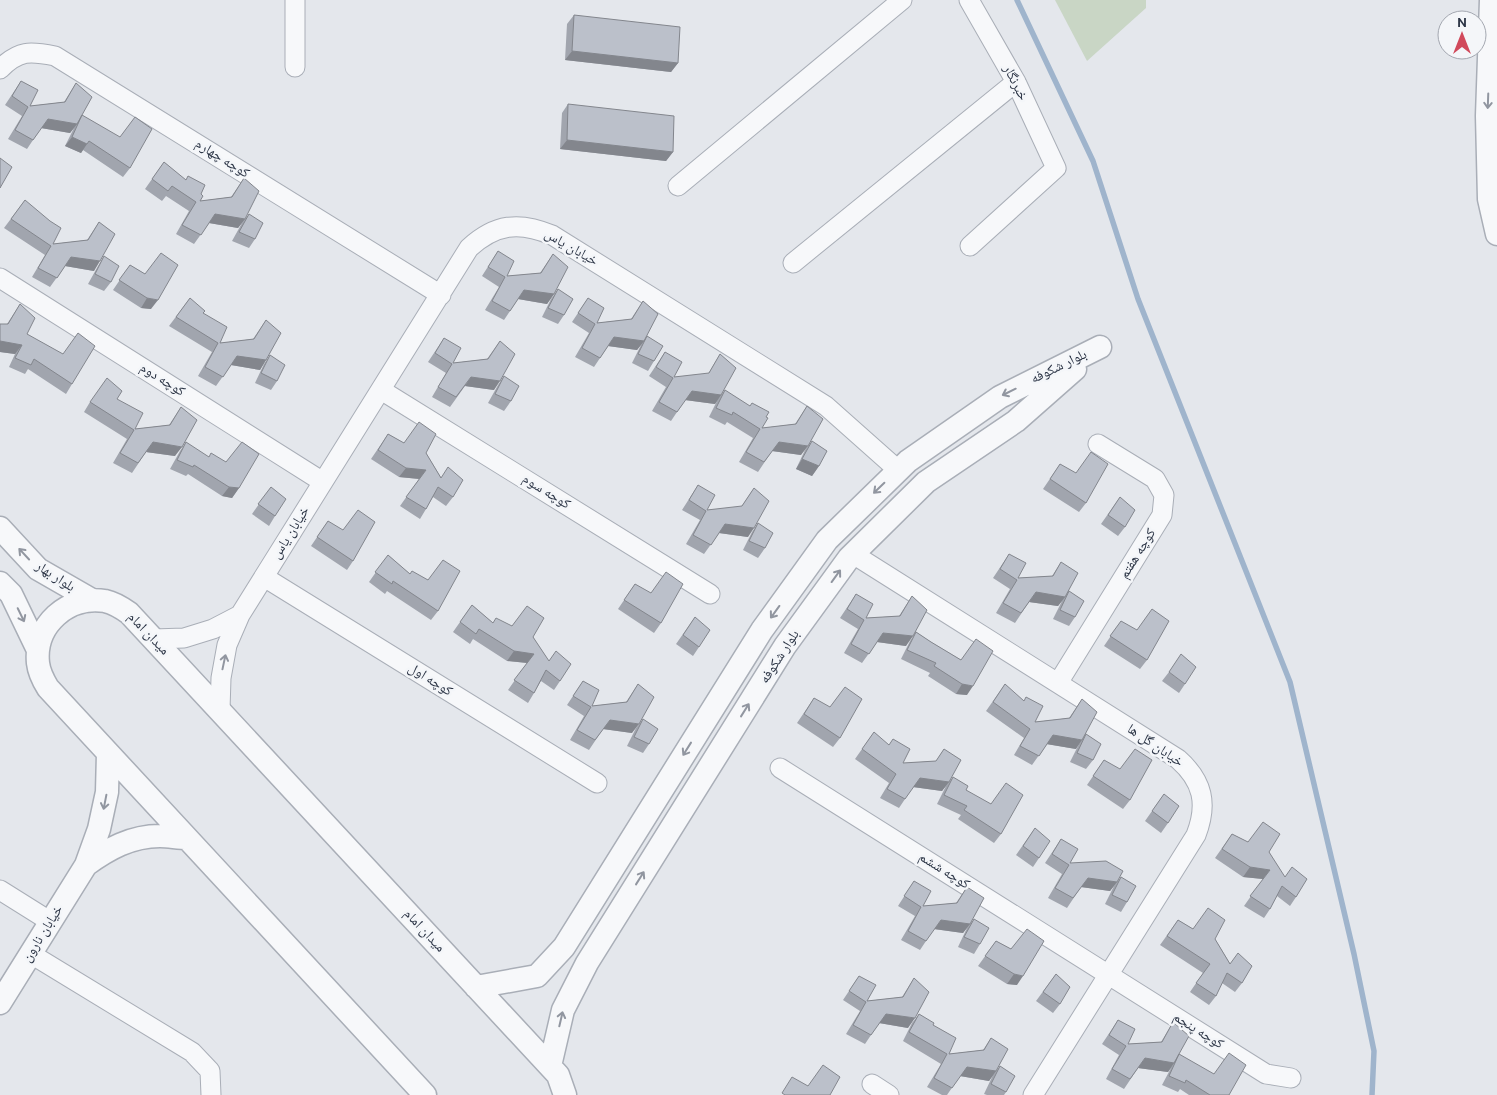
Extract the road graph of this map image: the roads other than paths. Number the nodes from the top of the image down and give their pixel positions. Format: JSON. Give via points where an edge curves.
{"nodes":[{"id":1,"x":294,"y":0,"type":"edge"},
{"id":2,"x":902,"y":0,"type":"edge"},
{"id":3,"x":969,"y":0,"type":"edge"},
{"id":4,"x":1491,"y":0,"type":"edge"},
{"id":5,"x":295,"y":67,"type":"dead end"},
{"id":6,"x":0,"y":69,"type":"edge"},
{"id":7,"x":1016,"y":82,"type":"junction"},
{"id":8,"x":678,"y":186,"type":"dead end"},
{"id":9,"x":1497,"y":234,"type":"edge"},
{"id":10,"x":970,"y":246,"type":"dead end"},
{"id":11,"x":793,"y":263,"type":"dead end"},
{"id":12,"x":0,"y":278,"type":"edge"},
{"id":13,"x":0,"y":282,"type":"edge"},
{"id":14,"x":440,"y":295,"type":"junction"},
{"id":15,"x":381,"y":390,"type":"junction"},
{"id":16,"x":1098,"y":444,"type":"dead end"},
{"id":17,"x":898,"y":470,"type":"junction"},
{"id":18,"x":323,"y":482,"type":"junction"},
{"id":19,"x":0,"y":528,"type":"edge"},
{"id":20,"x":853,"y":554,"type":"junction"},
{"id":21,"x":264,"y":577,"type":"junction"},
{"id":22,"x":0,"y":583,"type":"edge"},
{"id":23,"x":710,"y":594,"type":"dead end"},
{"id":24,"x":92,"y":600,"type":"junction"},
{"id":25,"x":240,"y":615,"type":"junction"},
{"id":26,"x":154,"y":639,"type":"junction"},
{"id":27,"x":38,"y":650,"type":"junction"},
{"id":28,"x":1058,"y":683,"type":"junction"},
{"id":29,"x":220,"y":710,"type":"junction"},
{"id":30,"x":108,"y":753,"type":"junction"},
{"id":31,"x":780,"y":768,"type":"dead end"},
{"id":32,"x":597,"y":783,"type":"dead end"},
{"id":33,"x":187,"y":838,"type":"junction"},
{"id":34,"x":86,"y":865,"type":"junction"},
{"id":35,"x":0,"y":890,"type":"edge"},
{"id":36,"x":51,"y":922,"type":"junction"},
{"id":37,"x":31,"y":954,"type":"junction"},
{"id":38,"x":1108,"y":974,"type":"junction"},
{"id":39,"x":476,"y":987,"type":"junction"},
{"id":40,"x":0,"y":1003,"type":"edge"},
{"id":41,"x":550,"y":1066,"type":"junction"},
{"id":42,"x":1291,"y":1078,"type":"dead end"},
{"id":43,"x":872,"y":1084,"type":"dead end"},
{"id":44,"x":211,"y":1095,"type":"edge"},
{"id":45,"x":425,"y":1095,"type":"edge"},
{"id":46,"x":565,"y":1095,"type":"edge"},
{"id":47,"x":889,"y":1095,"type":"edge"},
{"id":48,"x":1033,"y":1095,"type":"edge"}],
"edges":[{"from":1,"to":5,"type":"street"},
{"from":2,"to":8,"type":"street"},
{"from":3,"to":7,"type":"street","name":"خبرنگار"},
{"from":4,"to":9,"type":"street","one_way":true,"via":[[1489,199]]},
{"from":6,"to":14,"type":"street","name":"کوچه چهارم","via":[[11,58],[32,52],[55,56]]},
{"from":7,"to":10,"type":"street","name":"خبرنگار","via":[[1056,168]]},
{"from":7,"to":11,"type":"street"},
{"from":12,"to":18,"type":"street","name":"کوچه دوم"},
{"from":13,"to":18,"type":"street"},
{"from":14,"to":15,"type":"street","name":"خیابان یاس"},
{"from":14,"to":17,"type":"street","name":"خیابان یاس","via":[[468,248],[480,238],[508,226],[538,229],[826,406]]},
{"from":15,"to":18,"type":"street","name":"خیابان یاس"},
{"from":15,"to":23,"type":"street","name":"کوچه سوم"},
{"from":16,"to":28,"type":"street","name":"کوچه هفتم","via":[[1155,479],[1164,494],[1162,516]]},
{"from":20,"to":17,"type":"street","name":"بلوار شکوفه","one_way":true,"via":[[926,482],[1016,420],[1100,347],[1000,397]]},
{"from":17,"to":39,"type":"street","name":"بلوار شکوفه","one_way":true,"via":[[827,540],[762,630],[564,947],[537,976]]},
{"from":18,"to":21,"type":"street","name":"خیابان یاس"},
{"from":24,"to":19,"type":"street","name":"بلوار بهار","one_way":true,"via":[[38,569]]},
{"from":20,"to":28,"type":"street","name":"خیابان گل ها"},
{"from":41,"to":20,"type":"street","name":"بلوار شکوفه","one_way":true,"via":[[563,1010],[587,963],[785,646]]},
{"from":21,"to":25,"type":"street","name":"خیابان یاس"},
{"from":21,"to":32,"type":"street","name":"کوچه اول"},
{"from":22,"to":27,"type":"street","one_way":true,"via":[[11,594]]},
{"from":24,"to":26,"type":"street","name":"میدان امام","via":[[106,601],[130,613]]},
{"from":24,"to":27,"type":"street","via":[[73,605],[56,615],[44,631]]},
{"from":25,"to":26,"type":"street","via":[[213,630],[184,638]]},
{"from":29,"to":25,"type":"street","name":"خیابان یاس","one_way":true,"via":[[221,678],[228,645]]},
{"from":26,"to":29,"type":"street","name":"میدان امام"},
{"from":27,"to":30,"type":"street","via":[[41,676],[48,688]]},
{"from":28,"to":38,"type":"street","name":"خیابان گل ها","via":[[1178,759],[1188,768],[1202,794],[1201,822],[1196,835]]},
{"from":29,"to":39,"type":"street","name":"میدان امام"},
{"from":30,"to":33,"type":"street"},
{"from":30,"to":34,"type":"street","one_way":true,"via":[[107,792],[100,829]]},
{"from":31,"to":38,"type":"street","name":"کوچه ششم"},
{"from":33,"to":34,"type":"street","via":[[133,839]]},
{"from":33,"to":45,"type":"street"},
{"from":34,"to":36,"type":"street","name":"خیابان نارون"},
{"from":35,"to":36,"type":"street"},
{"from":36,"to":37,"type":"street","name":"خیابان نارون"},
{"from":37,"to":40,"type":"street","name":"خیابان نارون"},
{"from":37,"to":44,"type":"street","via":[[192,1052],[210,1070]]},
{"from":38,"to":42,"type":"street","name":"کوچه پنجم","via":[[1266,1074]]},
{"from":38,"to":48,"type":"street","name":"خیابان گل ها"},
{"from":39,"to":41,"type":"street","name":"میدان امام"},
{"from":41,"to":46,"type":"street","name":"میدان امام","via":[[558,1075]]},
{"from":43,"to":47,"type":"street"}]}
